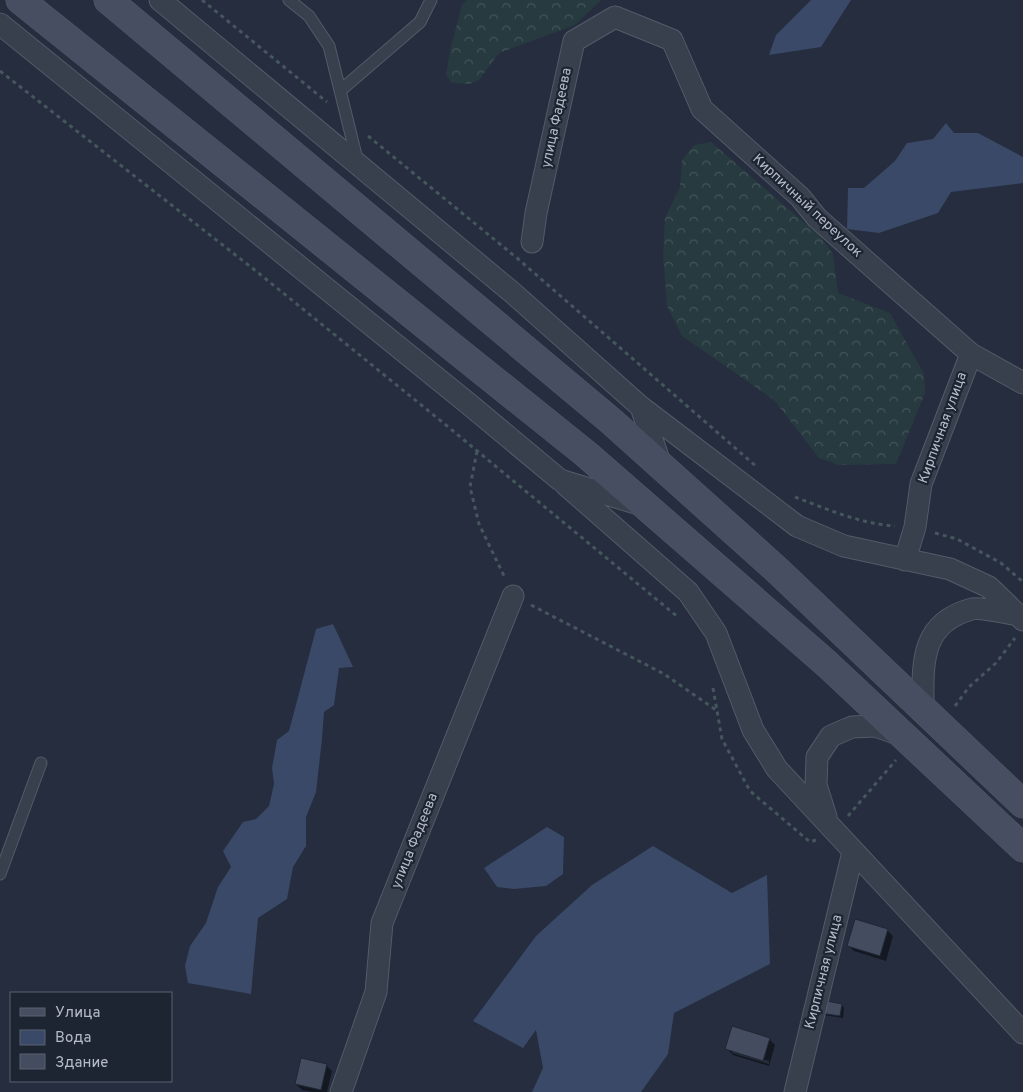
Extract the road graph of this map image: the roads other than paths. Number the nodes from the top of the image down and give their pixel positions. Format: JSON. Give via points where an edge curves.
{"nodes":[{"id":1,"x":20,"y":0,"type":"edge"},
{"id":2,"x":108,"y":0,"type":"edge"},
{"id":3,"x":160,"y":0,"type":"edge"},
{"id":4,"x":289,"y":0,"type":"edge"},
{"id":5,"x":431,"y":0,"type":"edge"},
{"id":6,"x":615,"y":17,"type":"joint"},
{"id":7,"x":0,"y":24,"type":"edge"},
{"id":8,"x":341,"y":90,"type":"junction"},
{"id":9,"x":359,"y":165,"type":"junction"},
{"id":10,"x":532,"y":242,"type":"dead end"},
{"id":11,"x":971,"y":354,"type":"junction"},
{"id":12,"x":1023,"y":383,"type":"edge"},
{"id":13,"x":641,"y":407,"type":"junction"},
{"id":14,"x":662,"y":468,"type":"junction"},
{"id":15,"x":560,"y":480,"type":"junction"},
{"id":16,"x":647,"y":506,"type":"junction"},
{"id":17,"x":906,"y":560,"type":"junction"},
{"id":18,"x":513,"y":596,"type":"road end"},
{"id":19,"x":1019,"y":623,"type":"edge"},
{"id":20,"x":923,"y":709,"type":"junction"},
{"id":21,"x":902,"y":747,"type":"junction"},
{"id":22,"x":41,"y":764,"type":"dead end"},
{"id":23,"x":1023,"y":804,"type":"edge"},
{"id":24,"x":831,"y":827,"type":"junction"},
{"id":25,"x":1023,"y":848,"type":"edge"},
{"id":26,"x":854,"y":852,"type":"junction"},
{"id":27,"x":0,"y":874,"type":"edge"},
{"id":28,"x":1023,"y":1033,"type":"edge"},
{"id":29,"x":341,"y":1092,"type":"edge"},
{"id":30,"x":795,"y":1092,"type":"edge"}],
"edges":[{"from":1,"to":16,"type":"main road"},
{"from":2,"to":14,"type":"main road","via":[[611,421]]},
{"from":3,"to":9,"type":"street"},
{"from":4,"to":8,"type":"lane","via":[[309,16],[329,46]]},
{"from":5,"to":8,"type":"lane","via":[[420,22]]},
{"from":6,"to":10,"type":"street","name":"улица Фадеева","via":[[574,41]]},
{"from":6,"to":11,"type":"street","name":"Кирпичный переулок","via":[[672,40],[702,109],[800,197],[817,218]]},
{"from":7,"to":15,"type":"street"},
{"from":8,"to":9,"type":"lane"},
{"from":9,"to":13,"type":"street","via":[[514,294]]},
{"from":11,"to":12,"type":"street","name":"Кирпичный переулок"},
{"from":11,"to":17,"type":"street","name":"Кирпичная улица","via":[[921,484]]},
{"from":13,"to":14,"type":"street"},
{"from":13,"to":17,"type":"street","via":[[797,526],[844,546]]},
{"from":14,"to":20,"type":"main road","via":[[777,570]]},
{"from":15,"to":16,"type":"street"},
{"from":15,"to":24,"type":"street","via":[[688,592],[716,633],[753,730],[777,769]]},
{"from":16,"to":21,"type":"main road","via":[[827,664]]},
{"from":17,"to":19,"type":"street","via":[[950,569],[989,587]]},
{"from":18,"to":29,"type":"street","name":"улица Фадеева","via":[[382,923],[376,992]]},
{"from":19,"to":20,"type":"street","via":[[973,609],[943,622],[927,644]]},
{"from":20,"to":23,"type":"main road"},
{"from":21,"to":24,"type":"street","via":[[875,726],[852,727],[831,736],[817,757],[816,785]]},
{"from":21,"to":25,"type":"main road","via":[[1004,828]]},
{"from":22,"to":27,"type":"lane"},
{"from":24,"to":26,"type":"street"},
{"from":26,"to":28,"type":"street"},
{"from":26,"to":30,"type":"street","name":"Кирпичная улица"}]}
